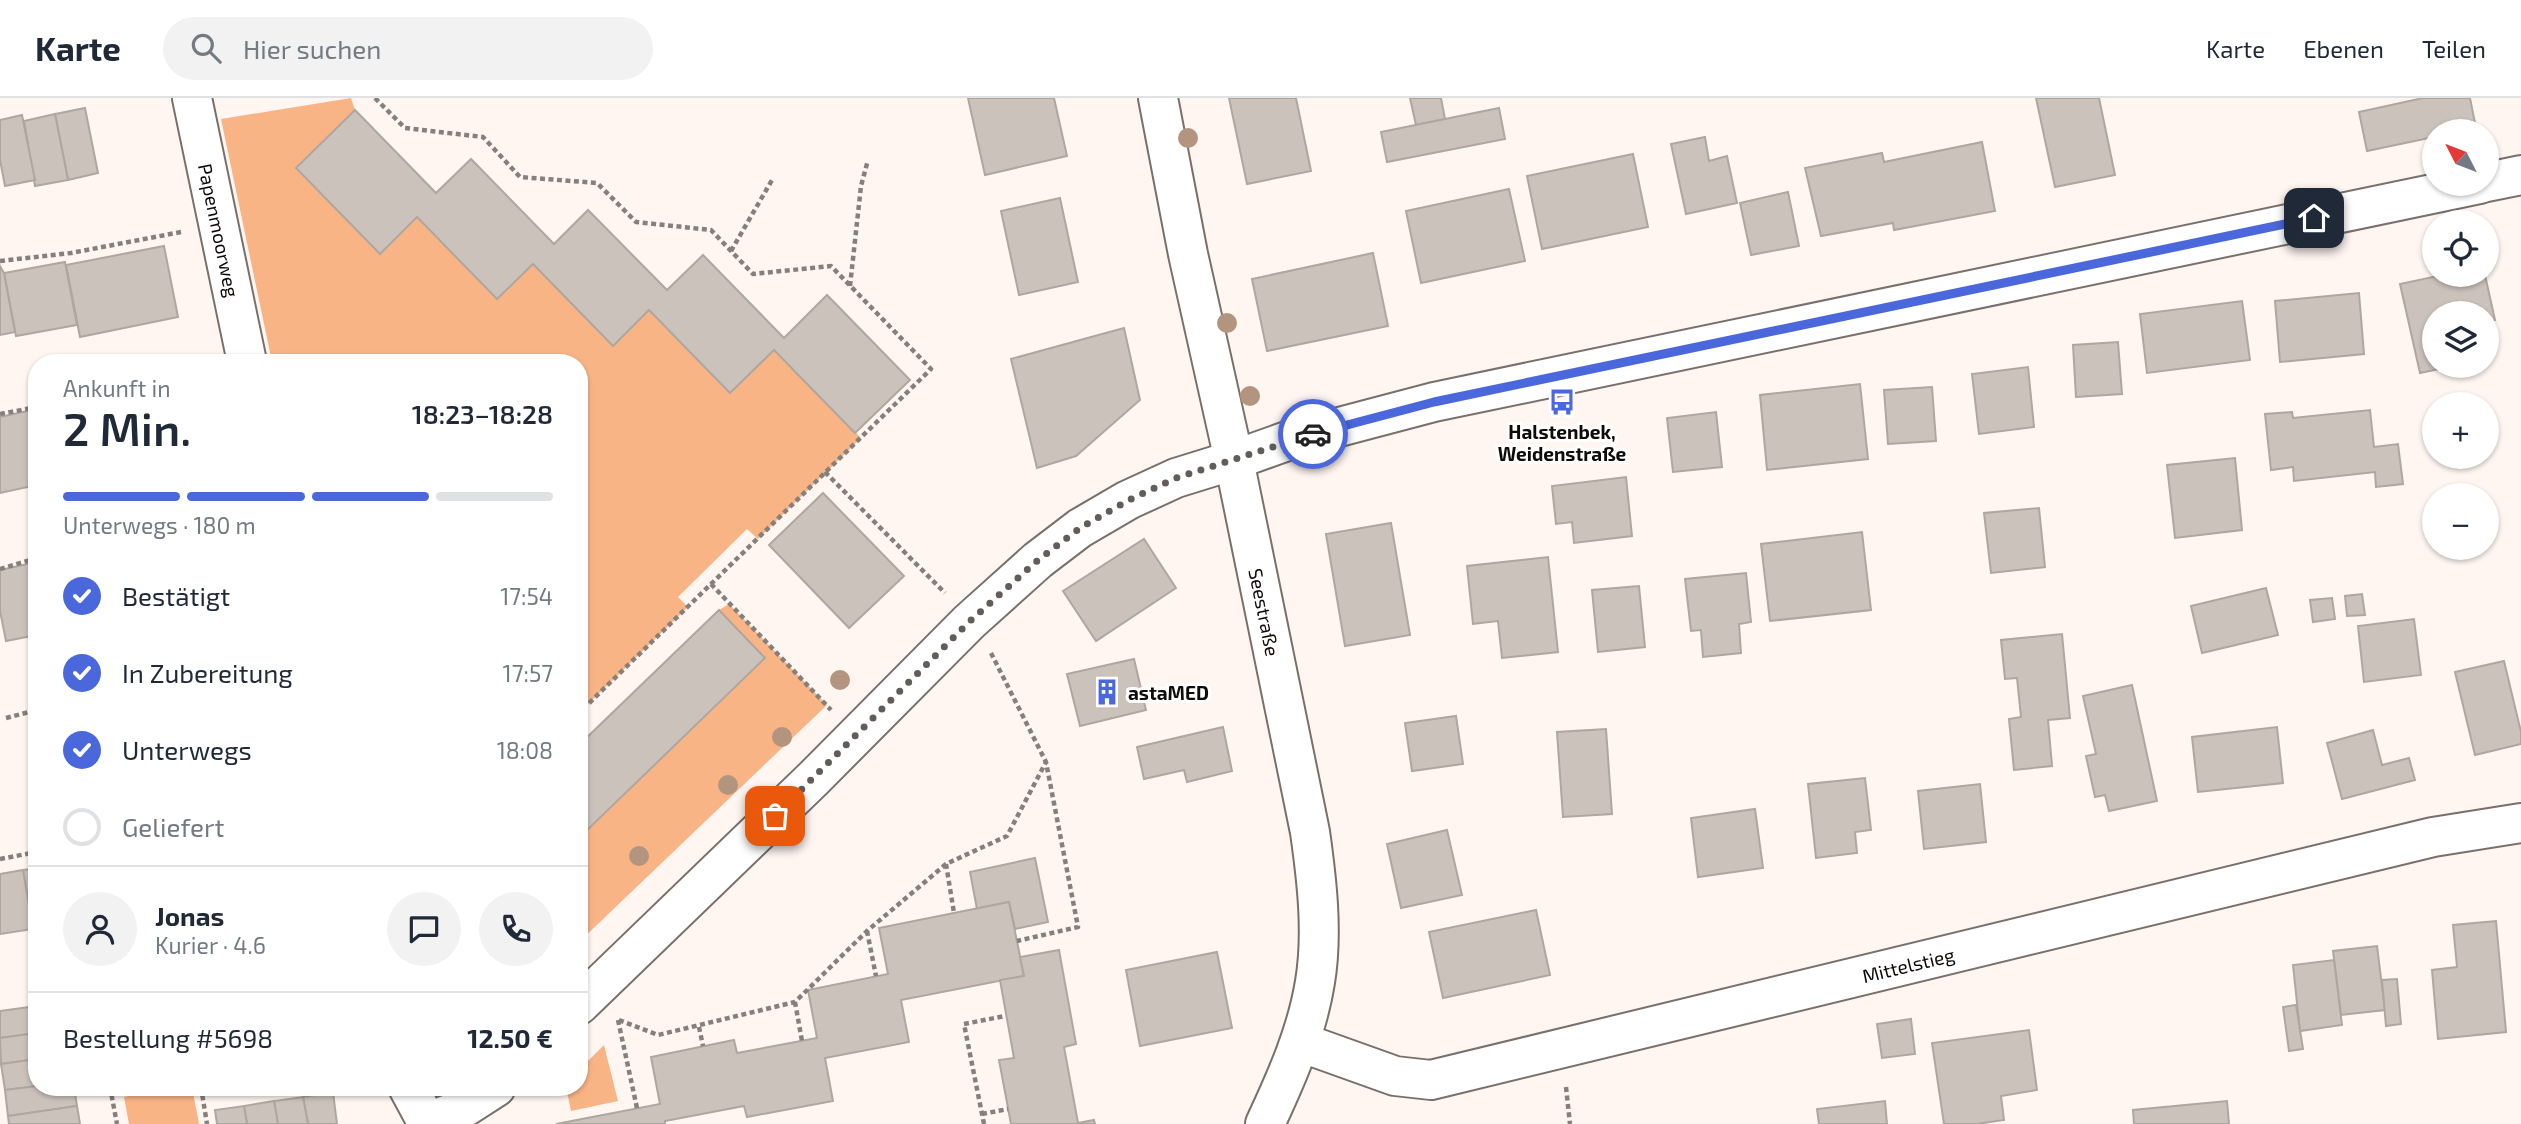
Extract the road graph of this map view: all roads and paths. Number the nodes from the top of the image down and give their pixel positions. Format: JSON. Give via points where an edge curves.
{"nodes":[{"id":1,"x":192,"y":98,"type":"edge"},
{"id":2,"x":375,"y":98,"type":"edge"},
{"id":3,"x":1158,"y":98,"type":"edge"},
{"id":4,"x":868,"y":160,"type":"dead end"},
{"id":5,"x":2521,"y":175,"type":"edge"},
{"id":6,"x":772,"y":180,"type":"dead end"},
{"id":7,"x":2499,"y":180,"type":"edge"},
{"id":8,"x":2422,"y":196,"type":"edge"},
{"id":9,"x":186,"y":231,"type":"dead end"},
{"id":10,"x":732,"y":251,"type":"junction"},
{"id":11,"x":0,"y":261,"type":"edge"},
{"id":12,"x":850,"y":286,"type":"junction"},
{"id":13,"x":245,"y":354,"type":"edge"},
{"id":14,"x":28,"y":409,"type":"edge"},
{"id":15,"x":0,"y":414,"type":"edge"},
{"id":16,"x":1234,"y":460,"type":"junction"},
{"id":17,"x":825,"y":472,"type":"junction"},
{"id":18,"x":28,"y":561,"type":"edge"},
{"id":19,"x":0,"y":569,"type":"edge"},
{"id":20,"x":711,"y":584,"type":"junction"},
{"id":21,"x":953,"y":601,"type":"dead end"},
{"id":22,"x":988,"y":646,"type":"dead end"},
{"id":23,"x":588,"y":704,"type":"edge"},
{"id":24,"x":832,"y":710,"type":"dead end"},
{"id":25,"x":28,"y":712,"type":"edge"},
{"id":26,"x":6,"y":718,"type":"dead end"},
{"id":27,"x":1045,"y":762,"type":"junction"},
{"id":28,"x":2521,"y":823,"type":"edge"},
{"id":29,"x":28,"y":854,"type":"edge"},
{"id":30,"x":0,"y":859,"type":"edge"},
{"id":31,"x":946,"y":864,"type":"junction"},
{"id":32,"x":954,"y":914,"type":"dead end"},
{"id":33,"x":867,"y":931,"type":"junction"},
{"id":34,"x":1017,"y":941,"type":"dead end"},
{"id":35,"x":876,"y":976,"type":"dead end"},
{"id":36,"x":588,"y":996,"type":"edge"},
{"id":37,"x":795,"y":1002,"type":"junction"},
{"id":38,"x":1005,"y":1016,"type":"dead end"},
{"id":39,"x":699,"y":1027,"type":"junction"},
{"id":40,"x":802,"y":1041,"type":"dead end"},
{"id":41,"x":1300,"y":1042,"type":"junction"},
{"id":42,"x":703,"y":1046,"type":"dead end"},
{"id":43,"x":112,"y":1096,"type":"edge"},
{"id":44,"x":202,"y":1096,"type":"edge"},
{"id":45,"x":413,"y":1096,"type":"edge"},
{"id":46,"x":481,"y":1096,"type":"edge"},
{"id":47,"x":637,"y":1108,"type":"dead end"},
{"id":48,"x":1008,"y":1108,"type":"dead end"},
{"id":49,"x":982,"y":1114,"type":"junction"},
{"id":50,"x":428,"y":1123,"type":"edge"},
{"id":51,"x":117,"y":1124,"type":"edge"},
{"id":52,"x":207,"y":1124,"type":"edge"},
{"id":53,"x":984,"y":1124,"type":"edge"},
{"id":54,"x":1265,"y":1124,"type":"edge"}],
"edges":[{"from":1,"to":13,"type":"street","name":"Papenmoorweg"},
{"from":2,"to":10,"type":"path","via":[[405,128],[483,137],[520,177],[597,183],[636,222],[711,230]]},
{"from":3,"to":16,"type":"street","name":"Seestraße"},
{"from":4,"to":12,"type":"path"},
{"from":5,"to":7,"type":"street"},
{"from":6,"to":10,"type":"path"},
{"from":8,"to":16,"type":"street","via":[[1434,402],[1290,440]]},
{"from":9,"to":11,"type":"path"},
{"from":10,"to":12,"type":"path","via":[[753,274],[831,266]]},
{"from":12,"to":17,"type":"path","via":[[932,369]]},
{"from":14,"to":15,"type":"path"},
{"from":16,"to":36,"type":"street","via":[[1176,478],[1129,500],[1080,528],[1038,560],[969,622]]},
{"from":16,"to":41,"type":"street","name":"Seestraße","via":[[1312,848],[1318,918],[1315,982]]},
{"from":17,"to":20,"type":"path"},
{"from":17,"to":21,"type":"path"},
{"from":18,"to":19,"type":"path"},
{"from":20,"to":23,"type":"path"},
{"from":20,"to":24,"type":"path"},
{"from":22,"to":27,"type":"path"},
{"from":25,"to":26,"type":"path"},
{"from":27,"to":31,"type":"path","via":[[1007,836]]},
{"from":27,"to":34,"type":"path","via":[[1078,927]]},
{"from":28,"to":41,"type":"street","name":"Mittelstieg","via":[[2433,837],[1431,1080],[1395,1076]]},
{"from":29,"to":30,"type":"path"},
{"from":31,"to":32,"type":"path"},
{"from":31,"to":33,"type":"path"},
{"from":33,"to":35,"type":"path"},
{"from":33,"to":37,"type":"path"},
{"from":37,"to":39,"type":"path"},
{"from":37,"to":40,"type":"path"},
{"from":38,"to":49,"type":"path","via":[[964,1024]]},
{"from":39,"to":42,"type":"path"},
{"from":39,"to":47,"type":"path","via":[[657,1035],[618,1020]]},
{"from":41,"to":54,"type":"street","name":"Seestraße"},
{"from":43,"to":51,"type":"path"},
{"from":44,"to":52,"type":"path"},
{"from":45,"to":50,"type":"street"},
{"from":46,"to":50,"type":"street"},
{"from":48,"to":49,"type":"path"},
{"from":49,"to":53,"type":"path"}]}
